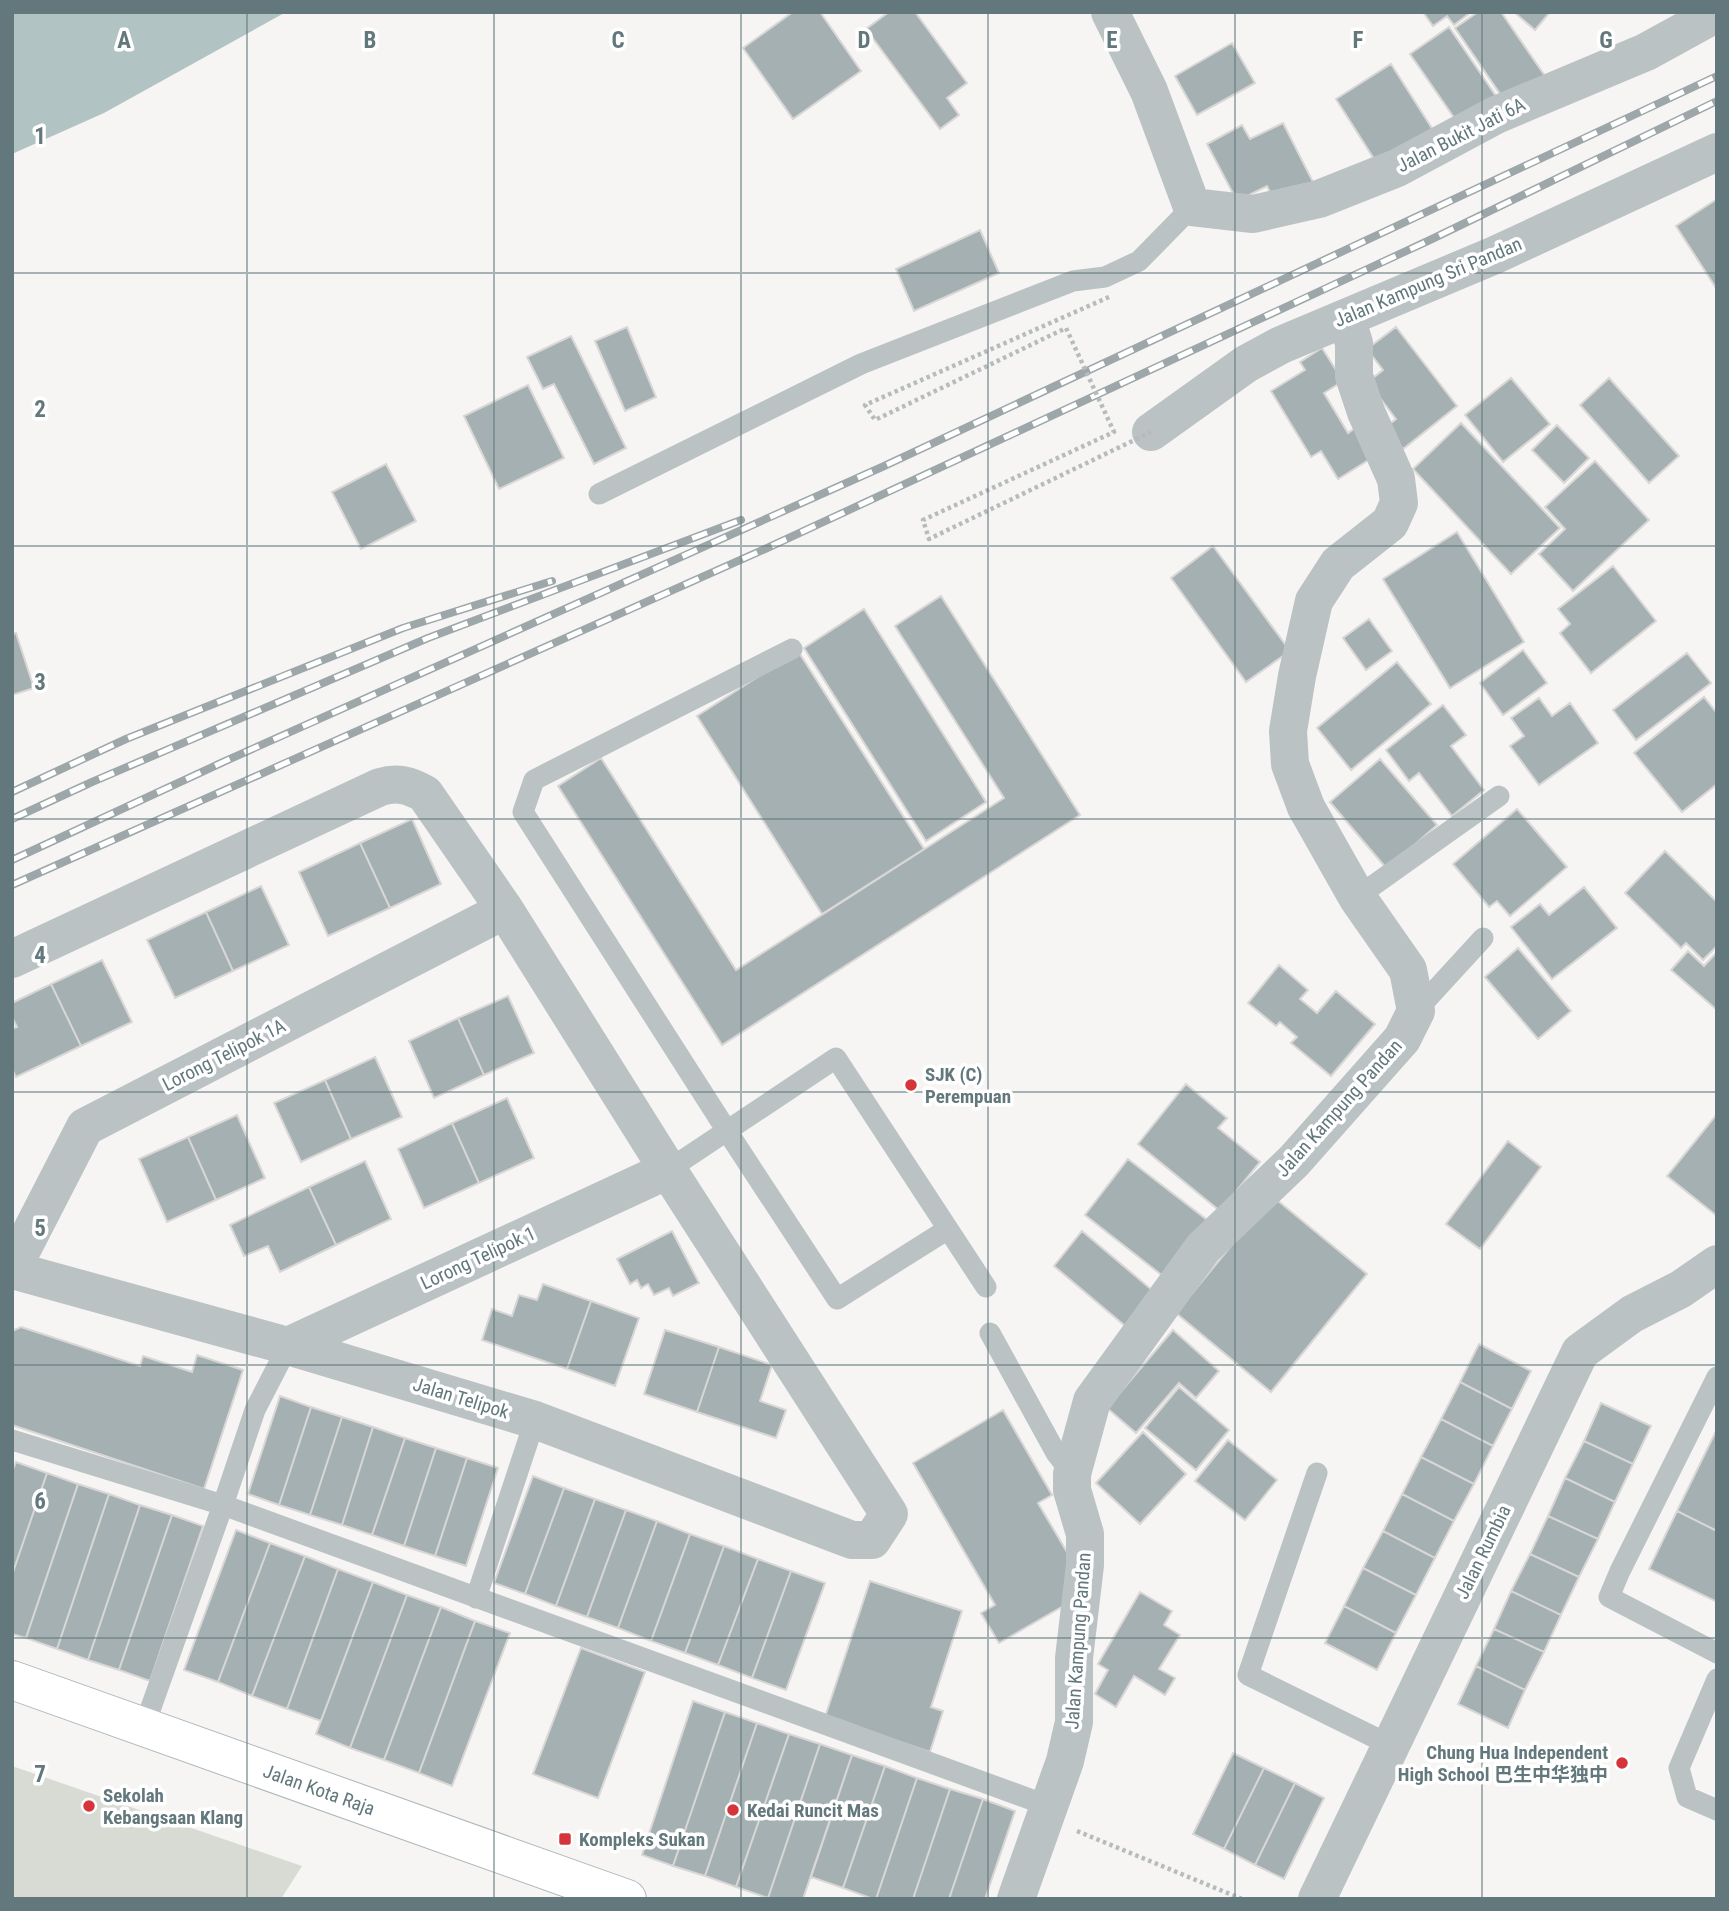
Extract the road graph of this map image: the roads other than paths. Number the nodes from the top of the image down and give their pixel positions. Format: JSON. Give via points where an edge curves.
{"nodes":[{"id":1,"x":1110,"y":12,"type":"edge"},
{"id":2,"x":1717,"y":13,"type":"edge"},
{"id":3,"x":1717,"y":152,"type":"edge"},
{"id":4,"x":1192,"y":207,"type":"junction"},
{"id":5,"x":1346,"y":318,"type":"junction"},
{"id":6,"x":1151,"y":432,"type":"road end"},
{"id":7,"x":599,"y":494,"type":"dead end"},
{"id":8,"x":792,"y":649,"type":"dead end"},
{"id":9,"x":1499,"y":796,"type":"dead end"},
{"id":10,"x":1357,"y":897,"type":"junction"},
{"id":11,"x":505,"y":910,"type":"junction"},
{"id":12,"x":1483,"y":938,"type":"dead end"},
{"id":13,"x":12,"y":959,"type":"edge"},
{"id":14,"x":1416,"y":1011,"type":"junction"},
{"id":15,"x":727,"y":1130,"type":"junction"},
{"id":16,"x":668,"y":1170,"type":"junction"},
{"id":17,"x":948,"y":1229,"type":"junction"},
{"id":18,"x":1717,"y":1264,"type":"edge"},
{"id":19,"x":12,"y":1270,"type":"edge"},
{"id":20,"x":986,"y":1287,"type":"dead end"},
{"id":21,"x":990,"y":1333,"type":"dead end"},
{"id":22,"x":288,"y":1346,"type":"junction"},
{"id":23,"x":1717,"y":1377,"type":"edge"},
{"id":24,"x":535,"y":1420,"type":"junction"},
{"id":25,"x":12,"y":1440,"type":"edge"},
{"id":26,"x":1317,"y":1473,"type":"dead end"},
{"id":27,"x":1072,"y":1474,"type":"junction"},
{"id":28,"x":223,"y":1505,"type":"junction"},
{"id":29,"x":476,"y":1598,"type":"junction"},
{"id":30,"x":1717,"y":1653,"type":"edge"},
{"id":31,"x":1717,"y":1679,"type":"edge"},
{"id":32,"x":12,"y":1680,"type":"edge"},
{"id":33,"x":144,"y":1727,"type":"junction"},
{"id":34,"x":1390,"y":1745,"type":"junction"},
{"id":35,"x":1717,"y":1810,"type":"edge"},
{"id":36,"x":1047,"y":1812,"type":"junction"},
{"id":37,"x":627,"y":1899,"type":"edge"},
{"id":38,"x":1016,"y":1899,"type":"edge"},
{"id":39,"x":1317,"y":1899,"type":"edge"}],
"edges":[{"from":1,"to":4,"type":"street","via":[[1149,91]]},
{"from":2,"to":4,"type":"street","name":"Jalan Bukit Jati 6A","via":[[1646,52],[1496,115],[1397,168],[1319,198],[1253,214]]},
{"from":3,"to":5,"type":"street","name":"Jalan Kampung Sri Pandan"},
{"from":4,"to":7,"type":"lane","via":[[1139,261],[1105,276],[1073,281],[861,364]]},
{"from":5,"to":6,"type":"street","name":"Jalan Kampung Sri Pandan","via":[[1246,364]]},
{"from":5,"to":10,"type":"street","via":[[1354,343],[1354,376],[1396,479],[1399,503],[1390,523],[1338,564],[1314,601],[1288,731],[1290,764],[1306,807]]},
{"from":8,"to":15,"type":"lane","via":[[534,780],[523,813]]},
{"from":9,"to":10,"type":"lane"},
{"from":10,"to":14,"type":"street","via":[[1408,970]]},
{"from":11,"to":13,"type":"street","via":[[425,794],[393,783]]},
{"from":11,"to":16,"type":"street"},
{"from":11,"to":19,"type":"street","name":"Lorong Telipok 1A","via":[[85,1127]]},
{"from":12,"to":14,"type":"lane"},
{"from":14,"to":27,"type":"street","name":"Jalan Kampung Pandan","via":[[1402,1039],[1294,1161],[1203,1248],[1092,1401]]},
{"from":15,"to":16,"type":"lane"},
{"from":15,"to":17,"type":"lane","via":[[838,1299]]},
{"from":15,"to":17,"type":"lane","via":[[836,1058]]},
{"from":16,"to":22,"type":"street","name":"Lorong Telipok 1"},
{"from":16,"to":24,"type":"street","name":"Jalan Telipok","via":[[889,1514],[872,1540],[852,1540]]},
{"from":17,"to":20,"type":"lane"},
{"from":18,"to":34,"type":"street","name":"Jalan Rumbia","via":[[1682,1289],[1632,1314],[1580,1352]]},
{"from":19,"to":22,"type":"street","name":"Jalan Telipok"},
{"from":21,"to":27,"type":"lane"},
{"from":22,"to":24,"type":"street","name":"Jalan Telipok"},
{"from":22,"to":28,"type":"lane","via":[[255,1410]]},
{"from":23,"to":30,"type":"lane","via":[[1609,1597]]},
{"from":24,"to":29,"type":"lane"},
{"from":25,"to":28,"type":"lane"},
{"from":26,"to":34,"type":"lane","via":[[1248,1675]]},
{"from":27,"to":36,"type":"street","name":"Jalan Kampung Pandan","via":[[1085,1534],[1074,1658],[1074,1722]]},
{"from":28,"to":29,"type":"lane"},
{"from":28,"to":33,"type":"lane"},
{"from":29,"to":36,"type":"lane"},
{"from":31,"to":35,"type":"lane","via":[[1679,1768],[1687,1797]]},
{"from":32,"to":33,"type":"main road","name":"Jalan Kota Raja"},
{"from":33,"to":37,"type":"main road","name":"Jalan Kota Raja"},
{"from":34,"to":39,"type":"street","name":"Jalan Rumbia"},
{"from":36,"to":38,"type":"street","name":"Jalan Kampung Pandan"}]}
